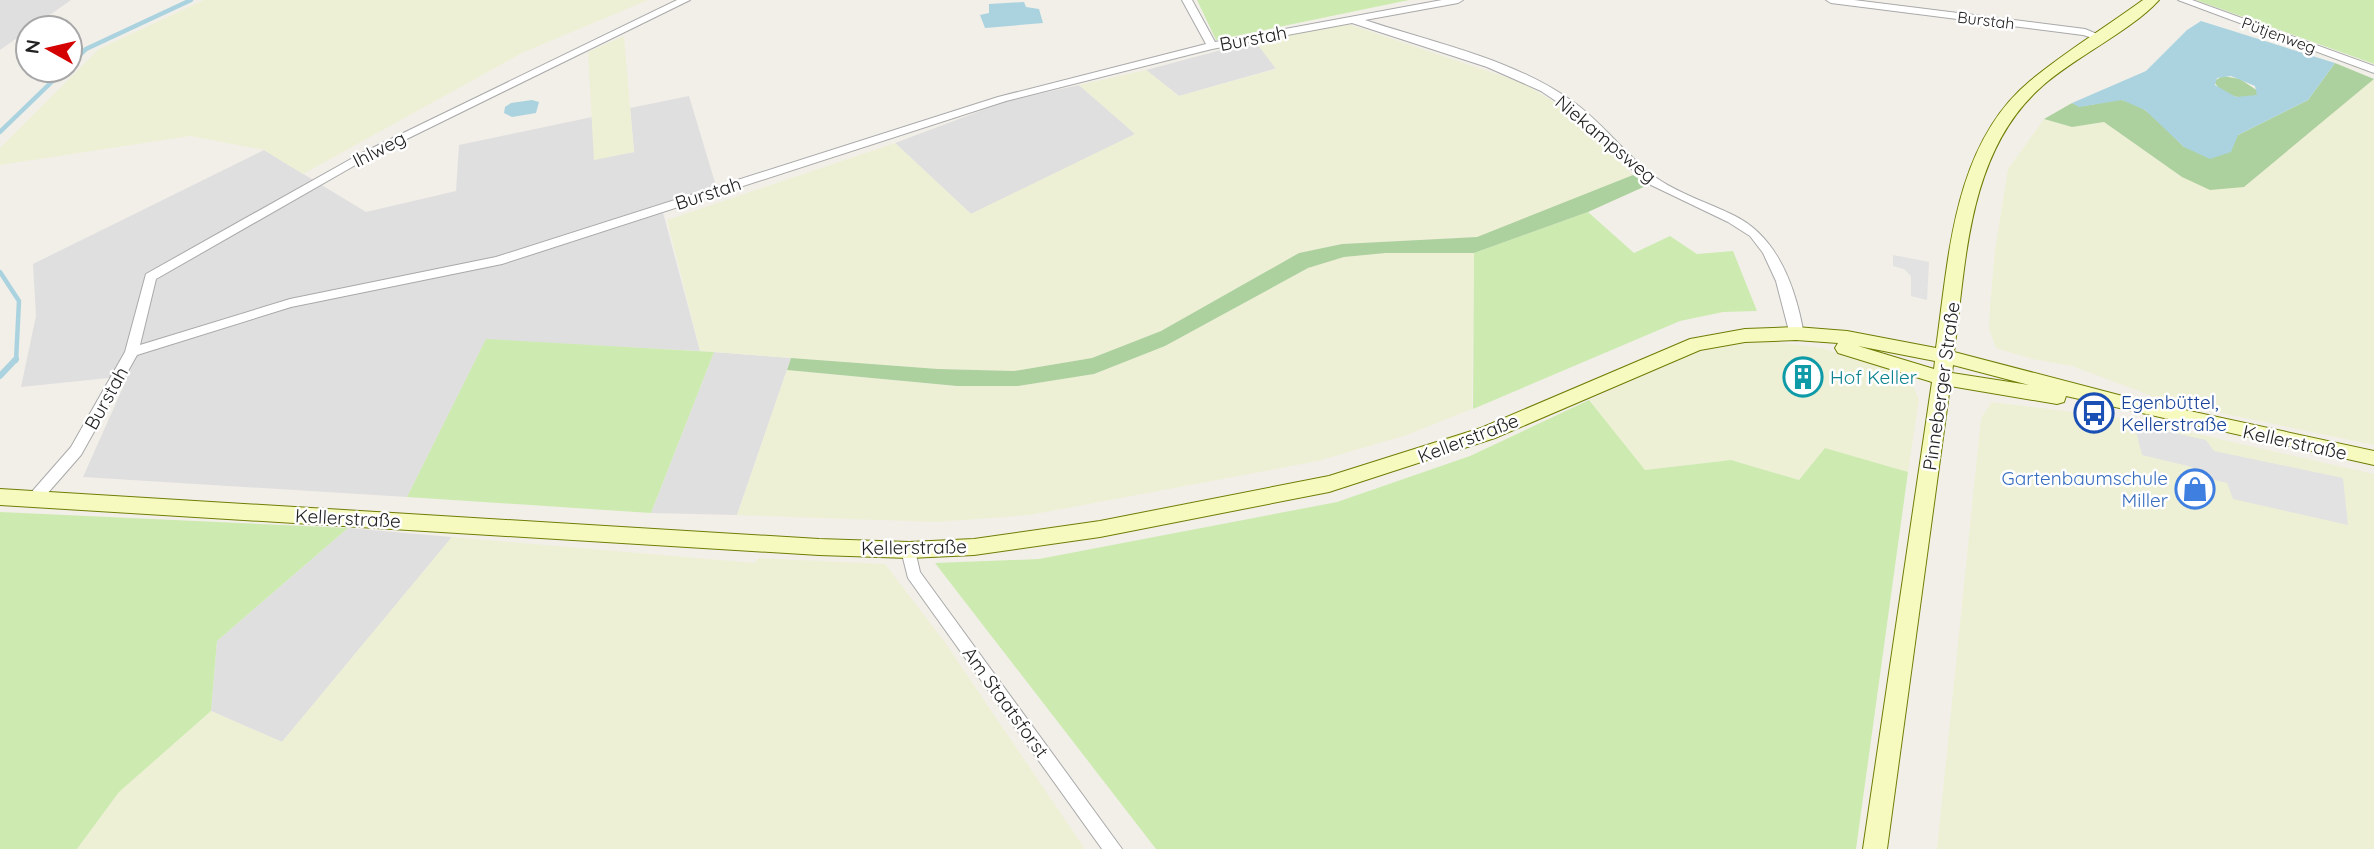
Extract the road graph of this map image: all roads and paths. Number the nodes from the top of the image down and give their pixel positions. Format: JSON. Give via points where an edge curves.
{"nodes":[{"id":1,"x":685,"y":0,"type":"edge"},
{"id":2,"x":1187,"y":0,"type":"edge"},
{"id":3,"x":1458,"y":0,"type":"edge"},
{"id":4,"x":1831,"y":0,"type":"edge"},
{"id":5,"x":2152,"y":0,"type":"edge"},
{"id":6,"x":2183,"y":0,"type":"edge"},
{"id":7,"x":1348,"y":19,"type":"junction"},
{"id":8,"x":2099,"y":37,"type":"junction"},
{"id":9,"x":1212,"y":46,"type":"junction"},
{"id":10,"x":2374,"y":70,"type":"edge"},
{"id":11,"x":1797,"y":335,"type":"junction"},
{"id":12,"x":132,"y":352,"type":"junction"},
{"id":13,"x":1945,"y":354,"type":"junction"},
{"id":14,"x":1942,"y":378,"type":"junction"},
{"id":15,"x":2175,"y":416,"type":"junction"},
{"id":16,"x":2374,"y":458,"type":"edge"},
{"id":17,"x":0,"y":497,"type":"edge"},
{"id":18,"x":34,"y":499,"type":"junction"},
{"id":19,"x":909,"y":550,"type":"junction"},
{"id":20,"x":1113,"y":849,"type":"edge"},
{"id":21,"x":1875,"y":849,"type":"edge"}],
"edges":[{"from":1,"to":12,"type":"street","name":"Ihlweg","via":[[362,157],[150,277]]},
{"from":2,"to":9,"type":"street"},
{"from":3,"to":7,"type":"street","name":"Burstah"},
{"from":4,"to":8,"type":"street","name":"Burstah"},
{"from":5,"to":8,"type":"main road","name":"Pinneberger Straße"},
{"from":6,"to":10,"type":"street","name":"Pütjenweg"},
{"from":7,"to":9,"type":"street","name":"Burstah"},
{"from":7,"to":11,"type":"street","name":"Niekampsweg","via":[[1527,79],[1569,104],[1666,189],[1755,234],[1779,276]]},
{"from":8,"to":13,"type":"main road","name":"Pinneberger Straße","via":[[2034,85],[1992,137],[1970,188]]},
{"from":9,"to":12,"type":"street","name":"Burstah","via":[[1002,99],[498,261],[290,303]]},
{"from":11,"to":13,"type":"main road","name":"Kellerstraße"},
{"from":11,"to":14,"type":"main road","name":"Kellerstraße"},
{"from":11,"to":19,"type":"main road","name":"Kellerstraße","via":[[1730,335],[1696,344],[1488,433],[1329,484],[1052,537]]},
{"from":12,"to":18,"type":"street","name":"Burstah","via":[[76,451]]},
{"from":13,"to":14,"type":"main road","name":"Pinneberger Straße"},
{"from":13,"to":15,"type":"main road","name":"Kellerstraße"},
{"from":14,"to":15,"type":"main road","name":"Kellerstraße"},
{"from":14,"to":21,"type":"main road","name":"Pinneberger Straße"},
{"from":15,"to":16,"type":"main road","name":"Kellerstraße"},
{"from":17,"to":18,"type":"main road","name":"Kellerstraße"},
{"from":18,"to":19,"type":"main road","name":"Kellerstraße"},
{"from":19,"to":20,"type":"street","name":"Am Staatsforst","via":[[913,574]]}]}
